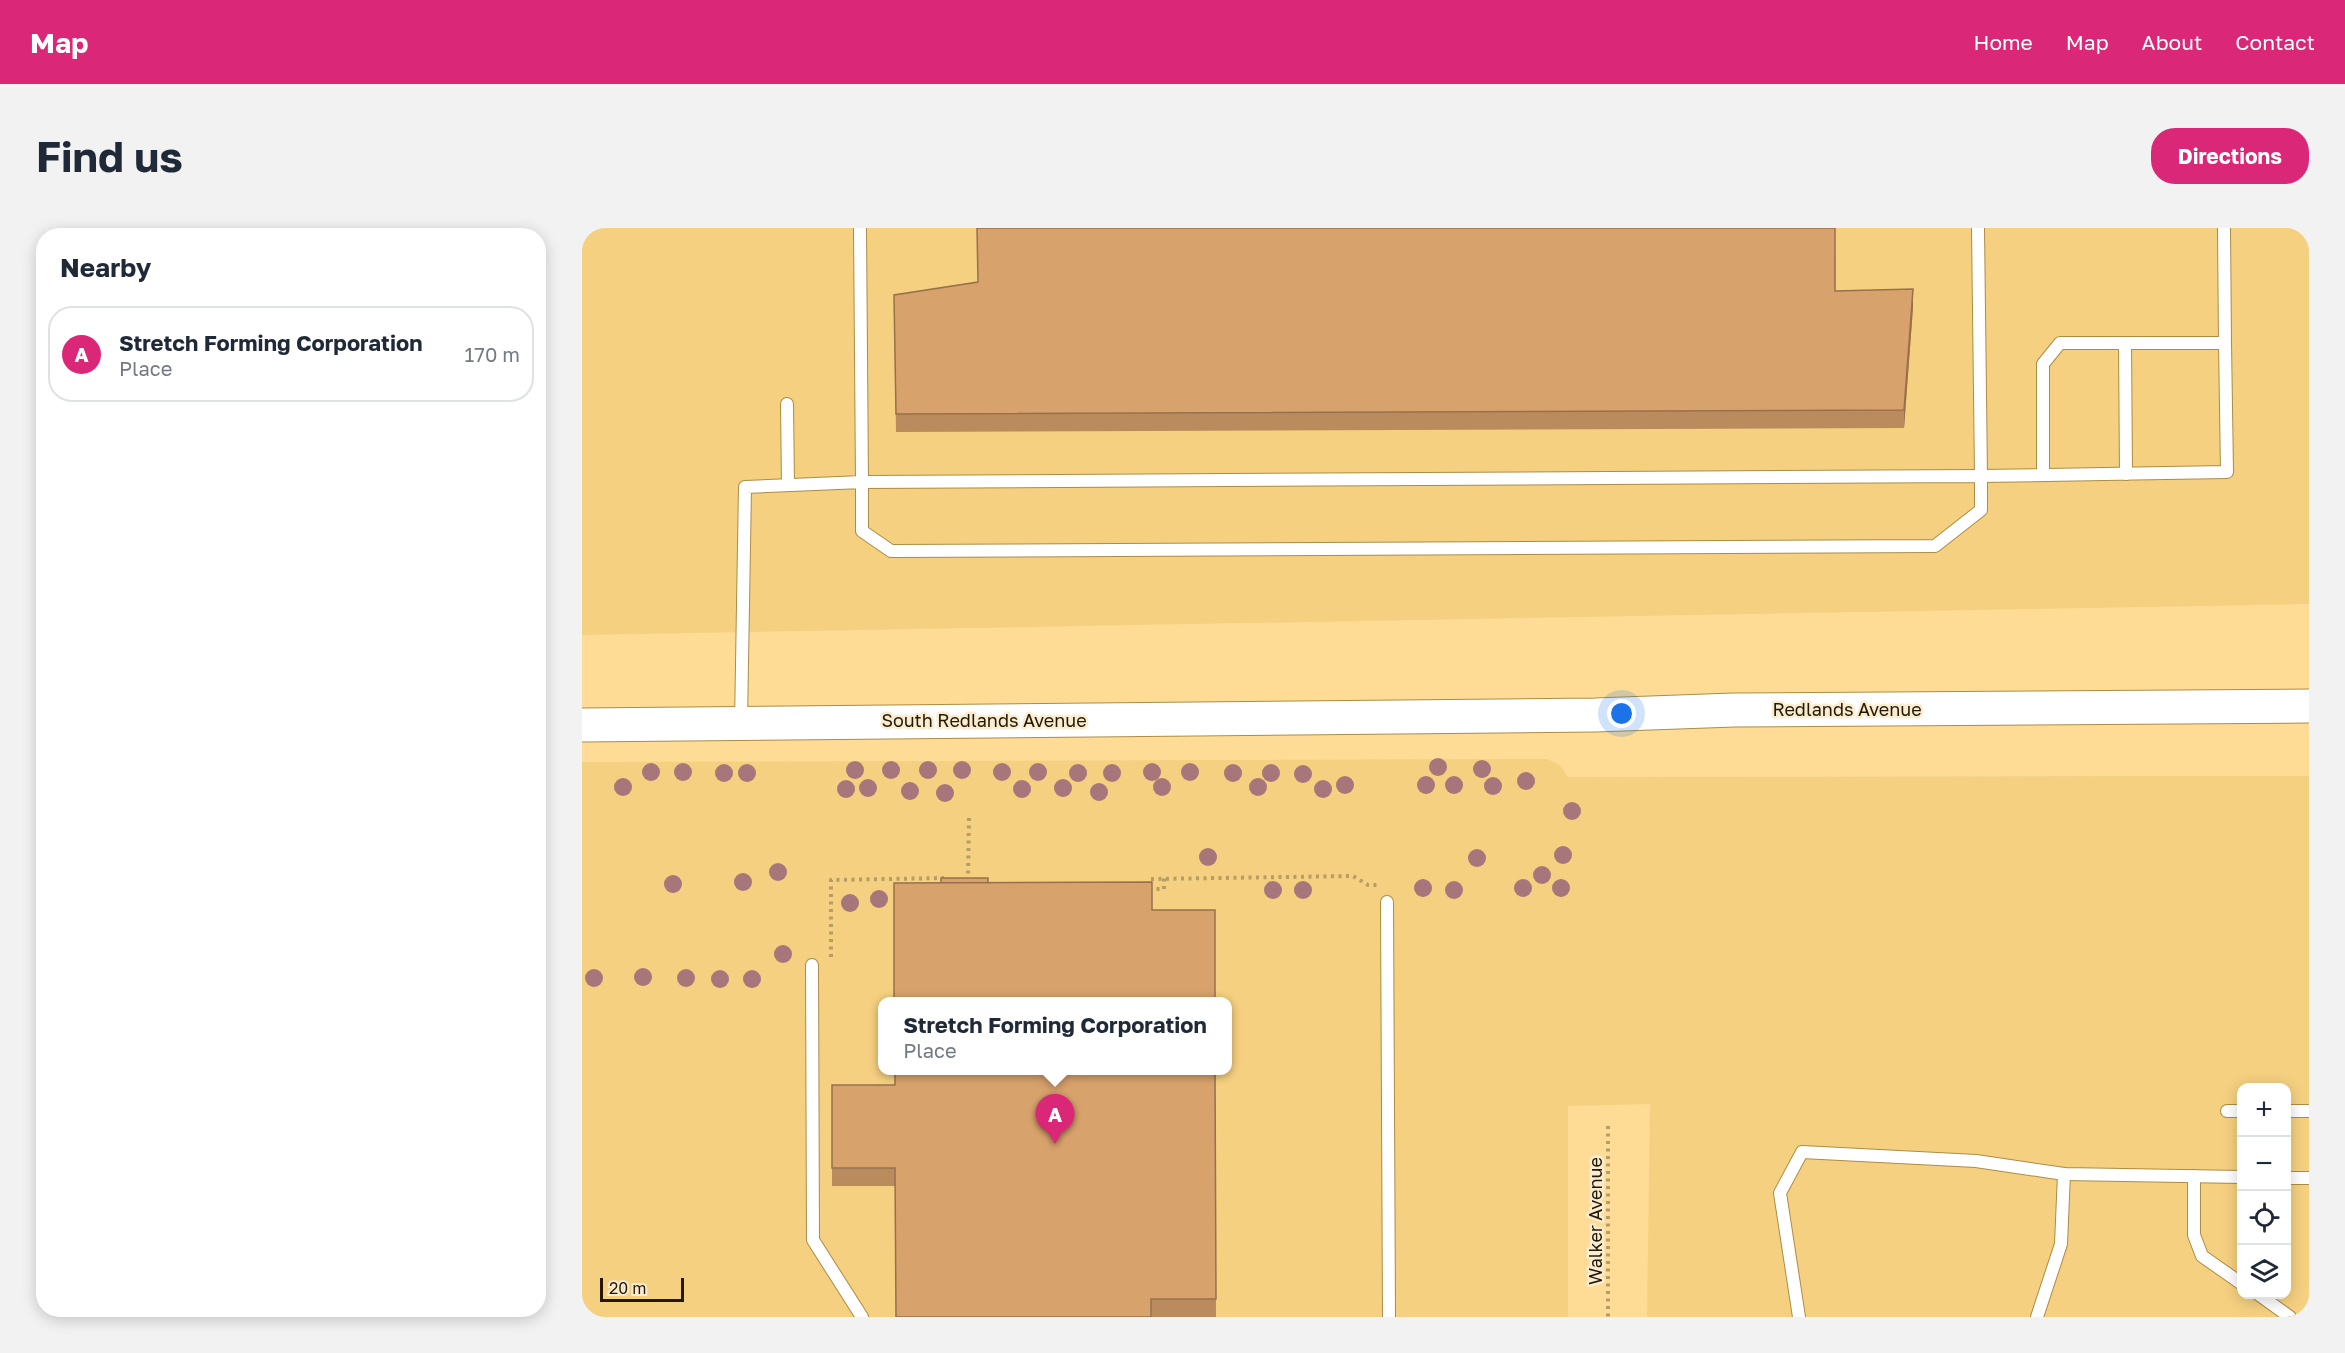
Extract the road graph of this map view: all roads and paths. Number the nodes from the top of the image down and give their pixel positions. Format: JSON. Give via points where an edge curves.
{"nodes":[{"id":1,"x":860,"y":228,"type":"edge"},
{"id":2,"x":1978,"y":228,"type":"edge"},
{"id":3,"x":2224,"y":228,"type":"edge"},
{"id":4,"x":2125,"y":343,"type":"junction"},
{"id":5,"x":2225,"y":343,"type":"junction"},
{"id":6,"x":787,"y":404,"type":"dead end"},
{"id":7,"x":2126,"y":474,"type":"junction"},
{"id":8,"x":2043,"y":475,"type":"junction"},
{"id":9,"x":1981,"y":476,"type":"junction"},
{"id":10,"x":861,"y":482,"type":"junction"},
{"id":11,"x":788,"y":485,"type":"junction"},
{"id":12,"x":2309,"y":706,"type":"edge"},
{"id":13,"x":1386,"y":717,"type":"joint"},
{"id":14,"x":582,"y":724,"type":"edge"},
{"id":15,"x":741,"y":724,"type":"junction"},
{"id":16,"x":969,"y":816,"type":"dead end"},
{"id":17,"x":945,"y":878,"type":"edge"},
{"id":18,"x":957,"y":878,"type":"edge"},
{"id":19,"x":968,"y":878,"type":"junction"},
{"id":20,"x":1164,"y":878,"type":"junction"},
{"id":21,"x":1151,"y":879,"type":"dead end"},
{"id":22,"x":1368,"y":885,"type":"dead end"},
{"id":23,"x":968,"y":889,"type":"edge"},
{"id":24,"x":1148,"y":889,"type":"edge"},
{"id":25,"x":1387,"y":902,"type":"dead end"},
{"id":26,"x":831,"y":960,"type":"dead end"},
{"id":27,"x":812,"y":965,"type":"dead end"},
{"id":28,"x":2309,"y":1110,"type":"edge"},
{"id":29,"x":2227,"y":1111,"type":"dead end"},
{"id":30,"x":2237,"y":1111,"type":"edge"},
{"id":31,"x":2291,"y":1111,"type":"edge"},
{"id":32,"x":1608,"y":1126,"type":"dead end"},
{"id":33,"x":2064,"y":1174,"type":"junction"},
{"id":34,"x":2194,"y":1176,"type":"junction"},
{"id":35,"x":2237,"y":1177,"type":"edge"},
{"id":36,"x":2291,"y":1178,"type":"edge"},
{"id":37,"x":2309,"y":1178,"type":"edge"},
{"id":38,"x":2237,"y":1281,"type":"edge"},
{"id":39,"x":2265,"y":1299,"type":"edge"},
{"id":40,"x":862,"y":1317,"type":"edge"},
{"id":41,"x":1389,"y":1317,"type":"edge"},
{"id":42,"x":1608,"y":1317,"type":"edge"},
{"id":43,"x":1799,"y":1317,"type":"edge"},
{"id":44,"x":2037,"y":1317,"type":"edge"},
{"id":45,"x":2290,"y":1317,"type":"edge"}],
"edges":[{"from":1,"to":10,"type":"lane"},
{"from":2,"to":9,"type":"lane"},
{"from":3,"to":5,"type":"lane"},
{"from":4,"to":5,"type":"lane"},
{"from":4,"to":7,"type":"lane"},
{"from":4,"to":8,"type":"lane","via":[[2060,343],[2043,364]]},
{"from":5,"to":7,"type":"lane","via":[[2227,472]]},
{"from":6,"to":11,"type":"lane"},
{"from":7,"to":8,"type":"lane"},
{"from":8,"to":9,"type":"lane"},
{"from":9,"to":10,"type":"lane"},
{"from":9,"to":10,"type":"lane","via":[[1981,510],[1935,546],[891,551],[862,531]]},
{"from":10,"to":11,"type":"lane"},
{"from":11,"to":15,"type":"lane","via":[[745,487]]},
{"from":12,"to":13,"type":"street","name":"Redlands Avenue"},
{"from":13,"to":15,"type":"street","name":"South Redlands Avenue"},
{"from":14,"to":15,"type":"street","name":"South Redlands Avenue"},
{"from":16,"to":19,"type":"path"},
{"from":17,"to":26,"type":"path","via":[[831,880]]},
{"from":18,"to":19,"type":"path"},
{"from":19,"to":23,"type":"path"},
{"from":20,"to":21,"type":"path"},
{"from":20,"to":22,"type":"path","via":[[1353,876]]},
{"from":20,"to":24,"type":"path","via":[[1164,889]]},
{"from":25,"to":41,"type":"lane"},
{"from":27,"to":40,"type":"lane","via":[[813,1240]]},
{"from":28,"to":31,"type":"lane"},
{"from":29,"to":30,"type":"lane"},
{"from":32,"to":42,"type":"path","name":"Walker Avenue"},
{"from":33,"to":34,"type":"lane"},
{"from":33,"to":43,"type":"lane","via":[[1976,1161],[1802,1152],[1780,1193]]},
{"from":33,"to":44,"type":"lane","via":[[2061,1244]]},
{"from":34,"to":35,"type":"lane"},
{"from":34,"to":38,"type":"lane","via":[[2194,1235],[2202,1256]]},
{"from":36,"to":37,"type":"lane"},
{"from":39,"to":45,"type":"lane"}]}
